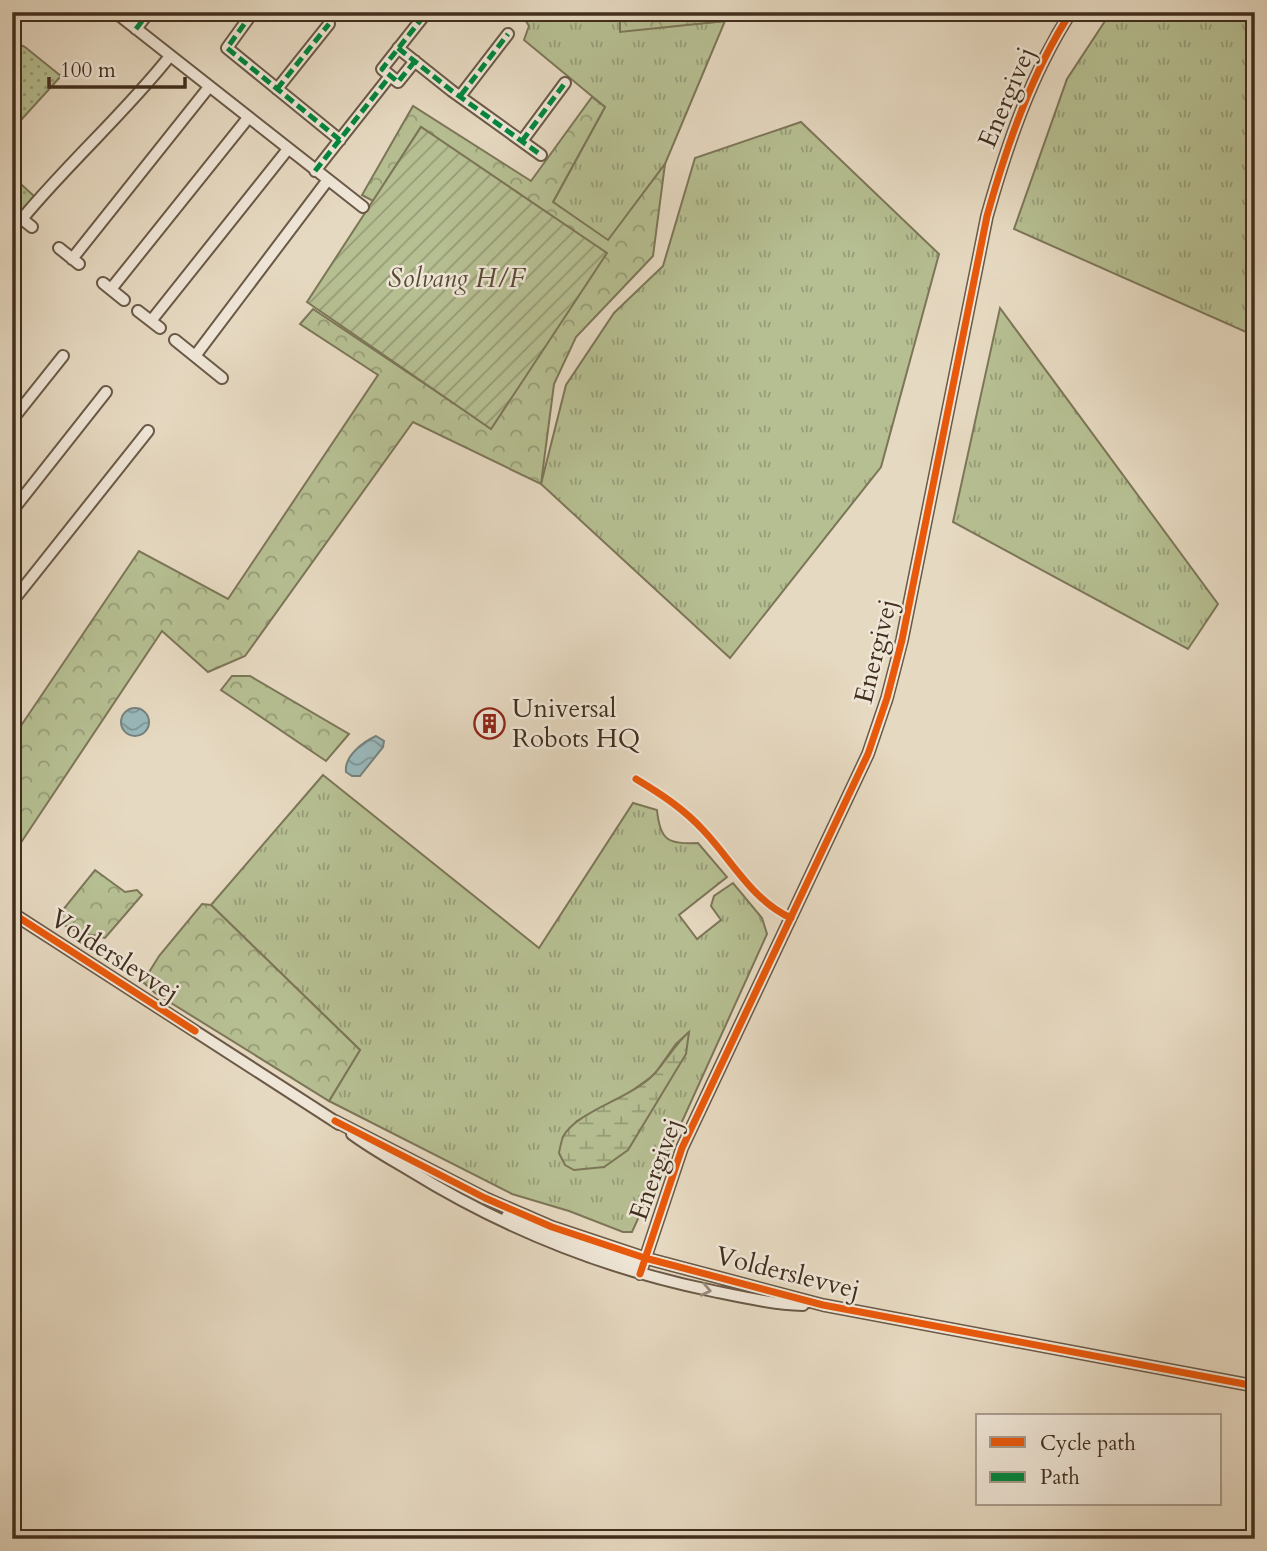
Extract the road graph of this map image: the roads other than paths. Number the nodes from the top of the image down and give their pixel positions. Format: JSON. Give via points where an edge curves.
{"nodes":[{"id":1,"x":115,"y":12,"type":"edge"},
{"id":2,"x":149,"y":12,"type":"edge"},
{"id":3,"x":253,"y":12,"type":"edge"},
{"id":4,"x":427,"y":12,"type":"edge"},
{"id":5,"x":1071,"y":12,"type":"edge"},
{"id":6,"x":329,"y":24,"type":"dead end"},
{"id":7,"x":136,"y":29,"type":"junction"},
{"id":8,"x":508,"y":34,"type":"dead end"},
{"id":9,"x":398,"y":48,"type":"junction"},
{"id":10,"x":170,"y":56,"type":"junction"},
{"id":11,"x":415,"y":61,"type":"junction"},
{"id":12,"x":390,"y":76,"type":"junction"},
{"id":13,"x":565,"y":83,"type":"dead end"},
{"id":14,"x":209,"y":87,"type":"junction"},
{"id":15,"x":277,"y":89,"type":"junction"},
{"id":16,"x":461,"y":95,"type":"junction"},
{"id":17,"x":248,"y":118,"type":"junction"},
{"id":18,"x":340,"y":140,"type":"junction"},
{"id":19,"x":522,"y":141,"type":"junction"},
{"id":20,"x":288,"y":149,"type":"junction"},
{"id":21,"x":541,"y":155,"type":"dead end"},
{"id":22,"x":315,"y":171,"type":"junction"},
{"id":23,"x":327,"y":181,"type":"junction"},
{"id":24,"x":363,"y":207,"type":"dead end"},
{"id":25,"x":32,"y":227,"type":"dead end"},
{"id":26,"x":59,"y":248,"type":"dead end"},
{"id":27,"x":124,"y":300,"type":"dead end"},
{"id":28,"x":138,"y":311,"type":"dead end"},
{"id":29,"x":175,"y":340,"type":"dead end"},
{"id":30,"x":63,"y":356,"type":"dead end"},
{"id":31,"x":195,"y":356,"type":"junction"},
{"id":32,"x":222,"y":378,"type":"dead end"},
{"id":33,"x":106,"y":392,"type":"dead end"},
{"id":34,"x":12,"y":420,"type":"edge"},
{"id":35,"x":148,"y":431,"type":"dead end"},
{"id":36,"x":12,"y":511,"type":"edge"},
{"id":37,"x":12,"y":602,"type":"edge"},
{"id":38,"x":12,"y":914,"type":"edge"},
{"id":39,"x":335,"y":1121,"type":"junction"},
{"id":40,"x":433,"y":1185,"type":"junction"},
{"id":41,"x":645,"y":1258,"type":"junction"},
{"id":42,"x":640,"y":1274,"type":"junction"},
{"id":43,"x":823,"y":1305,"type":"junction"},
{"id":44,"x":1255,"y":1386,"type":"edge"}],
"edges":[{"from":1,"to":7,"type":"street"},
{"from":2,"to":7,"type":"street"},
{"from":3,"to":15,"type":"street","via":[[227,48]]},
{"from":4,"to":9,"type":"street"},
{"from":5,"to":41,"type":"street","name":"Energivej","via":[[1017,121],[990,205],[887,698],[867,754],[681,1148]]},
{"from":6,"to":15,"type":"street"},
{"from":7,"to":10,"type":"street"},
{"from":8,"to":16,"type":"street"},
{"from":9,"to":11,"type":"street"},
{"from":9,"to":12,"type":"street","via":[[382,69]]},
{"from":10,"to":14,"type":"street"},
{"from":10,"to":25,"type":"street","via":[[22,219]]},
{"from":11,"to":12,"type":"street","via":[[398,82]]},
{"from":11,"to":16,"type":"street"},
{"from":12,"to":18,"type":"street"},
{"from":13,"to":19,"type":"street"},
{"from":14,"to":17,"type":"street"},
{"from":14,"to":26,"type":"street","via":[[76,262]]},
{"from":15,"to":18,"type":"street"},
{"from":16,"to":19,"type":"street"},
{"from":17,"to":20,"type":"street"},
{"from":17,"to":27,"type":"street","via":[[107,286]]},
{"from":18,"to":22,"type":"street"},
{"from":19,"to":21,"type":"street"},
{"from":20,"to":22,"type":"street"},
{"from":20,"to":28,"type":"street","via":[[155,325]]},
{"from":22,"to":23,"type":"street"},
{"from":23,"to":24,"type":"street"},
{"from":23,"to":31,"type":"street"},
{"from":29,"to":31,"type":"street"},
{"from":30,"to":34,"type":"street"},
{"from":31,"to":32,"type":"street"},
{"from":33,"to":36,"type":"street"},
{"from":35,"to":37,"type":"street"},
{"from":38,"to":39,"type":"street","name":"Volderslevvej"},
{"from":39,"to":40,"type":"street","name":"Volderslevvej"},
{"from":39,"to":41,"type":"street","name":"Volderslevvej","via":[[496,1203]]},
{"from":40,"to":41,"type":"street","via":[[622,1260]]},
{"from":40,"to":42,"type":"street","name":"Volderslevvej","via":[[544,1241]]},
{"from":41,"to":42,"type":"street","name":"Energivej"},
{"from":41,"to":43,"type":"street","name":"Volderslevvej"},
{"from":42,"to":43,"type":"street","name":"Volderslevvej","one_way":true,"via":[[732,1295]]},
{"from":43,"to":44,"type":"street","name":"Volderslevvej"}]}
